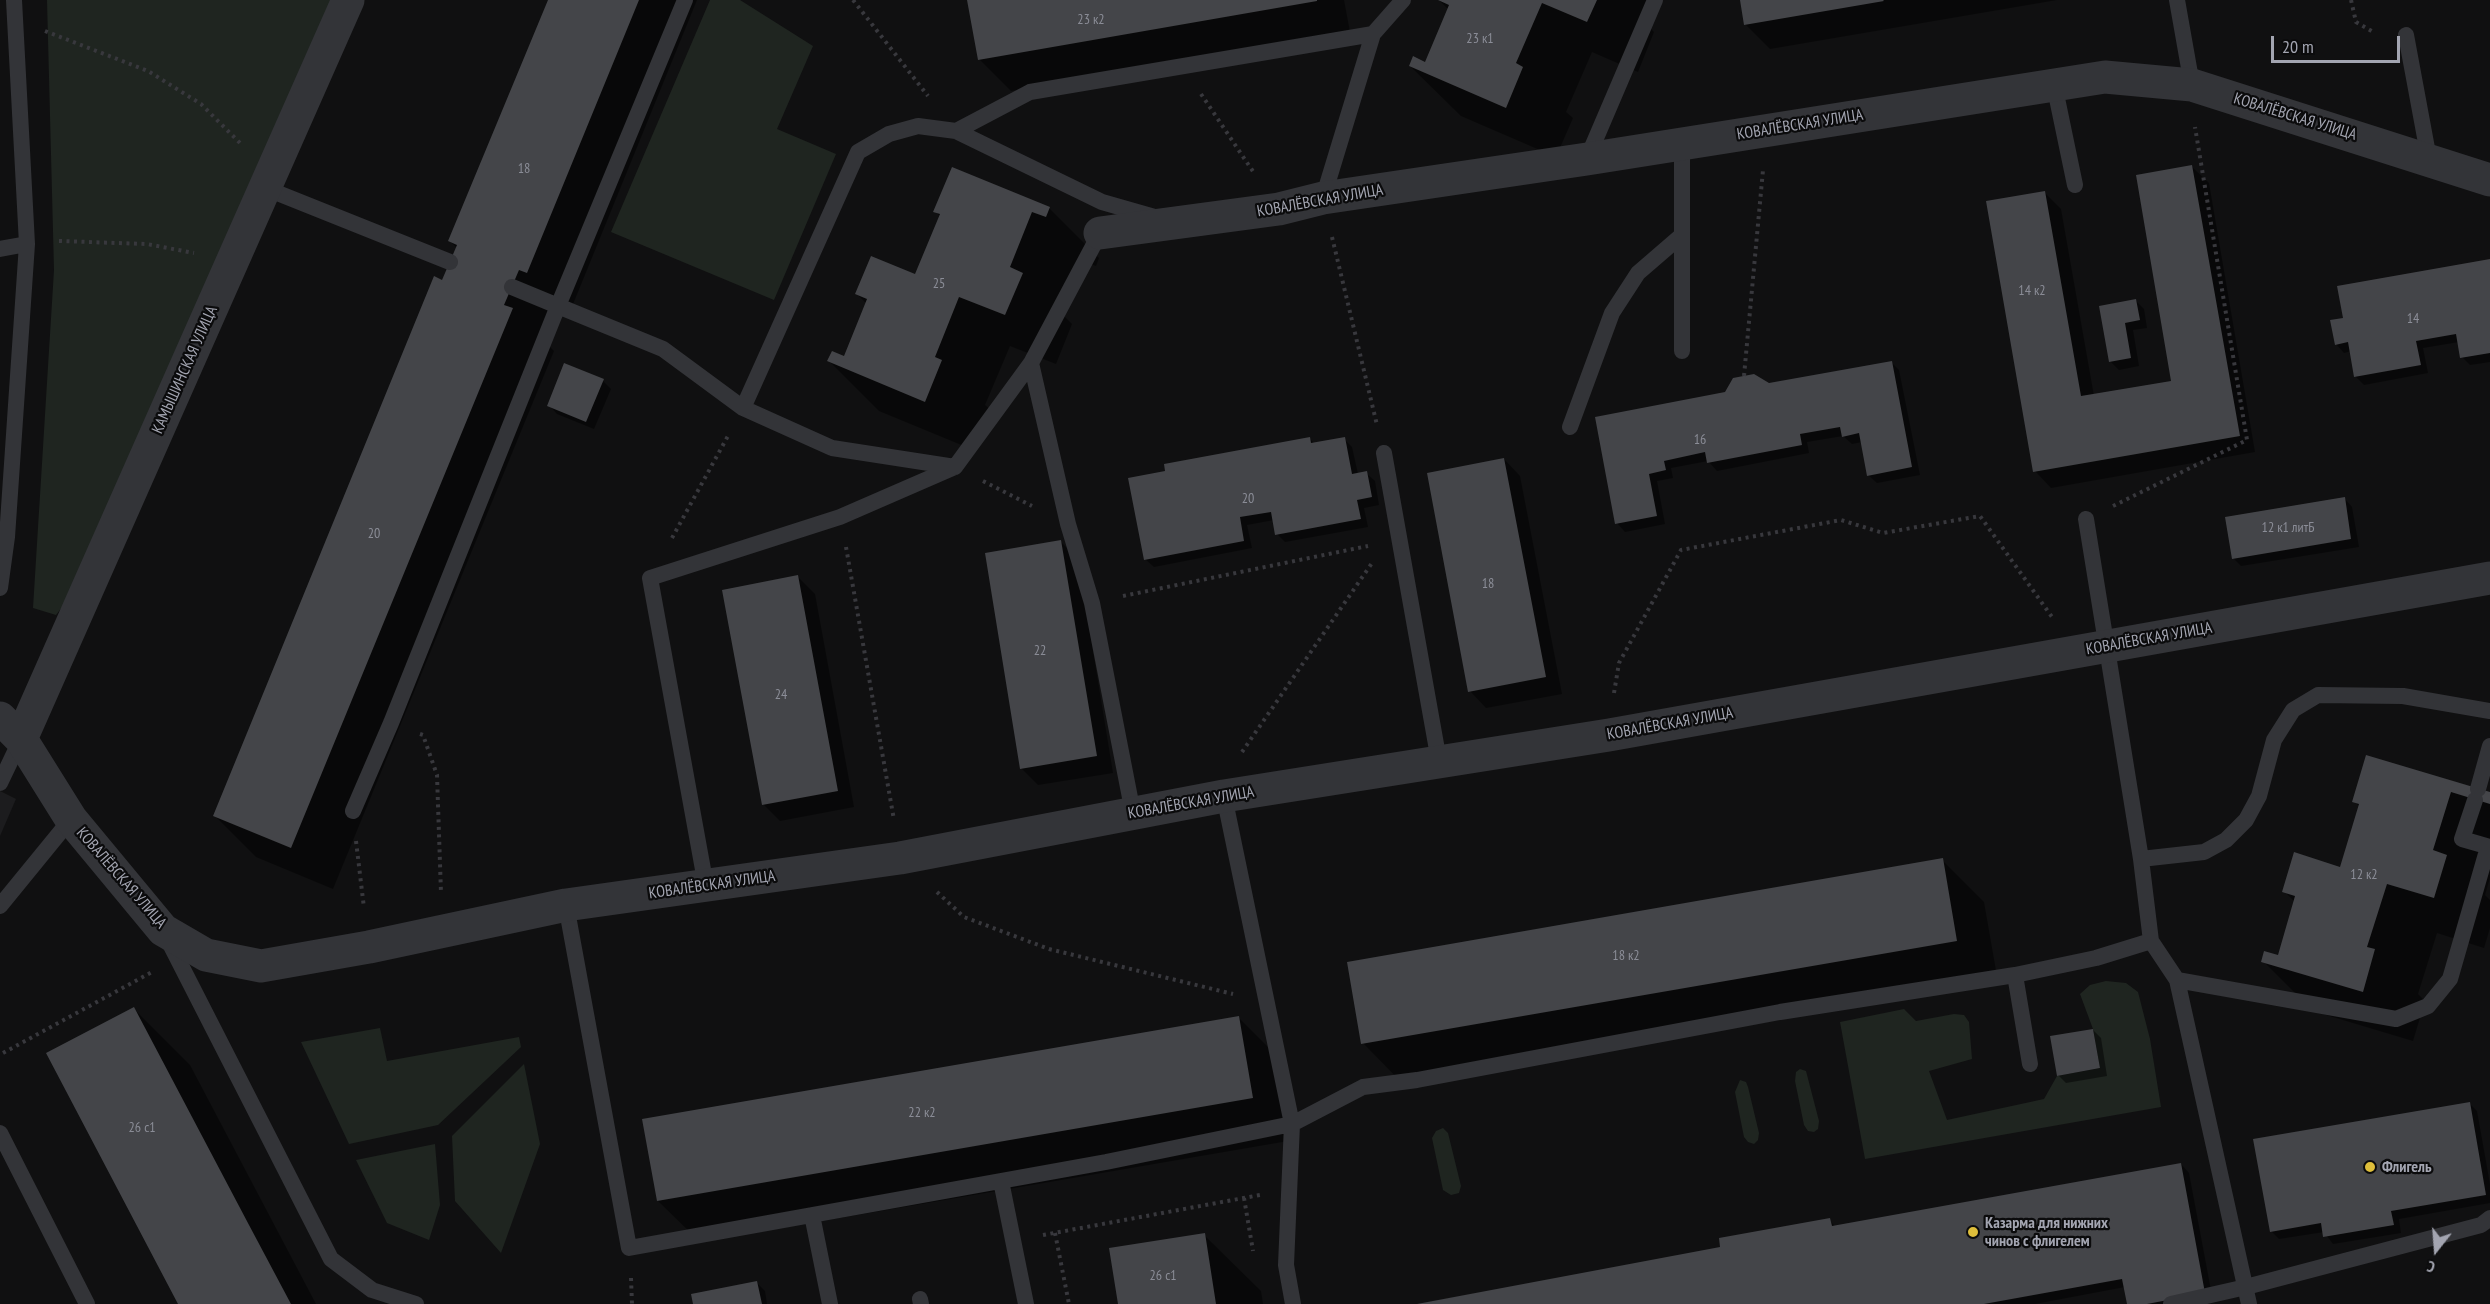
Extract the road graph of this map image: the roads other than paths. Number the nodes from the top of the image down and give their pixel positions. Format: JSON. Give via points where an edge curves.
{"nodes":[{"id":1,"x":14,"y":0,"type":"edge"},
{"id":2,"x":348,"y":0,"type":"edge"},
{"id":3,"x":685,"y":0,"type":"edge"},
{"id":4,"x":1403,"y":0,"type":"edge"},
{"id":5,"x":1655,"y":0,"type":"edge"},
{"id":6,"x":2177,"y":0,"type":"edge"},
{"id":7,"x":1373,"y":34,"type":"junction"},
{"id":8,"x":2406,"y":35,"type":"dead end"},
{"id":9,"x":2054,"y":84,"type":"junction"},
{"id":10,"x":2192,"y":85,"type":"junction"},
{"id":11,"x":956,"y":131,"type":"junction"},
{"id":12,"x":1682,"y":143,"type":"junction"},
{"id":13,"x":1587,"y":159,"type":"junction"},
{"id":14,"x":2429,"y":159,"type":"junction"},
{"id":15,"x":2490,"y":180,"type":"edge"},
{"id":16,"x":268,"y":181,"type":"junction"},
{"id":17,"x":2075,"y":185,"type":"dead end"},
{"id":18,"x":1323,"y":198,"type":"junction"},
{"id":19,"x":1179,"y":223,"type":"junction"},
{"id":20,"x":1100,"y":232,"type":"joint"},
{"id":21,"x":1682,"y":235,"type":"junction"},
{"id":22,"x":27,"y":244,"type":"junction"},
{"id":23,"x":0,"y":249,"type":"edge"},
{"id":24,"x":450,"y":262,"type":"dead end"},
{"id":25,"x":512,"y":287,"type":"dead end"},
{"id":26,"x":558,"y":306,"type":"junction"},
{"id":27,"x":1682,"y":351,"type":"dead end"},
{"id":28,"x":1031,"y":363,"type":"junction"},
{"id":29,"x":743,"y":408,"type":"junction"},
{"id":30,"x":1570,"y":427,"type":"dead end"},
{"id":31,"x":1384,"y":453,"type":"road end"},
{"id":32,"x":954,"y":467,"type":"junction"},
{"id":33,"x":2086,"y":519,"type":"road end"},
{"id":34,"x":2490,"y":578,"type":"edge"},
{"id":35,"x":0,"y":588,"type":"edge"},
{"id":36,"x":2091,"y":649,"type":"junction"},
{"id":37,"x":2490,"y":711,"type":"edge"},
{"id":38,"x":11,"y":728,"type":"edge"},
{"id":39,"x":2490,"y":746,"type":"edge"},
{"id":40,"x":1439,"y":761,"type":"junction"},
{"id":41,"x":0,"y":783,"type":"edge"},
{"id":42,"x":1224,"y":796,"type":"junction"},
{"id":43,"x":353,"y":811,"type":"road end"},
{"id":44,"x":1133,"y":813,"type":"junction"},
{"id":45,"x":71,"y":819,"type":"junction"},
{"id":46,"x":2489,"y":847,"type":"edge"},
{"id":47,"x":2141,"y":859,"type":"junction"},
{"id":48,"x":706,"y":886,"type":"junction"},
{"id":49,"x":566,"y":905,"type":"junction"},
{"id":50,"x":0,"y":906,"type":"edge"},
{"id":51,"x":163,"y":930,"type":"junction"},
{"id":52,"x":2151,"y":941,"type":"junction"},
{"id":53,"x":2015,"y":975,"type":"junction"},
{"id":54,"x":2177,"y":980,"type":"junction"},
{"id":55,"x":2030,"y":1064,"type":"dead end"},
{"id":56,"x":1292,"y":1124,"type":"junction"},
{"id":57,"x":0,"y":1133,"type":"edge"},
{"id":58,"x":1001,"y":1181,"type":"junction"},
{"id":59,"x":812,"y":1215,"type":"junction"},
{"id":60,"x":2490,"y":1218,"type":"edge"},
{"id":61,"x":2248,"y":1296,"type":"edge"},
{"id":62,"x":87,"y":1304,"type":"edge"},
{"id":63,"x":416,"y":1304,"type":"edge"},
{"id":64,"x":830,"y":1304,"type":"edge"},
{"id":65,"x":1026,"y":1304,"type":"edge"},
{"id":66,"x":1293,"y":1304,"type":"edge"},
{"id":67,"x":2171,"y":1304,"type":"edge"}],
"edges":[{"from":1,"to":22,"type":"lane"},
{"from":2,"to":16,"type":"street","name":"КАМЫШИНСКАЯ УЛИЦА"},
{"from":3,"to":26,"type":"lane"},
{"from":4,"to":7,"type":"lane"},
{"from":5,"to":13,"type":"lane"},
{"from":6,"to":10,"type":"lane"},
{"from":7,"to":11,"type":"lane","via":[[1030,92]]},
{"from":7,"to":18,"type":"lane"},
{"from":8,"to":14,"type":"lane"},
{"from":9,"to":10,"type":"street","name":"КОВАЛЁВСКАЯ УЛИЦА","via":[[2105,77]]},
{"from":9,"to":12,"type":"street","name":"КОВАЛЁВСКАЯ УЛИЦА"},
{"from":9,"to":17,"type":"lane"},
{"from":10,"to":14,"type":"street","name":"КОВАЛЁВСКАЯ УЛИЦА"},
{"from":11,"to":19,"type":"lane","via":[[1102,202]]},
{"from":11,"to":29,"type":"lane","via":[[918,126],[889,134],[858,152]]},
{"from":12,"to":13,"type":"street","name":"КОВАЛЁВСКАЯ УЛИЦА"},
{"from":12,"to":21,"type":"lane"},
{"from":13,"to":18,"type":"street","name":"КОВАЛЁВСКАЯ УЛИЦА"},
{"from":14,"to":15,"type":"street","name":"КОВАЛЁВСКАЯ УЛИЦА"},
{"from":16,"to":24,"type":"lane"},
{"from":16,"to":38,"type":"street","name":"КАМЫШИНСКАЯ УЛИЦА"},
{"from":18,"to":19,"type":"street","name":"КОВАЛЁВСКАЯ УЛИЦА","via":[[1279,209]]},
{"from":19,"to":20,"type":"street","name":"КОВАЛЁВСКАЯ УЛИЦА"},
{"from":20,"to":28,"type":"lane"},
{"from":21,"to":27,"type":"lane"},
{"from":21,"to":30,"type":"lane","via":[[1638,273],[1612,313]]},
{"from":22,"to":23,"type":"lane"},
{"from":22,"to":35,"type":"lane"},
{"from":25,"to":26,"type":"lane"},
{"from":26,"to":29,"type":"lane","via":[[663,349]]},
{"from":26,"to":43,"type":"lane","via":[[392,723]]},
{"from":28,"to":32,"type":"lane"},
{"from":28,"to":44,"type":"lane","via":[[1068,524],[1092,603]]},
{"from":29,"to":32,"type":"lane","via":[[832,448]]},
{"from":31,"to":40,"type":"lane"},
{"from":32,"to":48,"type":"lane","via":[[840,517],[650,578]]},
{"from":33,"to":36,"type":"lane"},
{"from":34,"to":36,"type":"street","name":"КОВАЛЁВСКАЯ УЛИЦА"},
{"from":36,"to":40,"type":"street","name":"КОВАЛЁВСКАЯ УЛИЦА","via":[[1609,735]]},
{"from":36,"to":47,"type":"lane"},
{"from":37,"to":47,"type":"lane","via":[[2403,696],[2318,695],[2293,710],[2274,740],[2259,796],[2246,820],[2226,840],[2204,852]]},
{"from":38,"to":41,"type":"lane"},
{"from":38,"to":45,"type":"street","name":"КОВАЛЁВСКАЯ УЛИЦА"},
{"from":39,"to":46,"type":"lane","via":[[2462,839]]},
{"from":40,"to":42,"type":"street","name":"КОВАЛЁВСКАЯ УЛИЦА"},
{"from":42,"to":44,"type":"street","name":"КОВАЛЁВСКАЯ УЛИЦА"},
{"from":42,"to":56,"type":"lane"},
{"from":44,"to":48,"type":"street","name":"КОВАЛЁВСКАЯ УЛИЦА","via":[[900,858]]},
{"from":45,"to":50,"type":"lane"},
{"from":45,"to":51,"type":"street","name":"КОВАЛЁВСКАЯ УЛИЦА"},
{"from":46,"to":54,"type":"lane","via":[[2450,979],[2428,1006],[2396,1019]]},
{"from":47,"to":52,"type":"lane"},
{"from":48,"to":49,"type":"street","name":"КОВАЛЁВСКАЯ УЛИЦА"},
{"from":49,"to":51,"type":"street","name":"КОВАЛЁВСКАЯ УЛИЦА","via":[[261,966],[206,955]]},
{"from":49,"to":59,"type":"lane","via":[[629,1248]]},
{"from":51,"to":63,"type":"lane","via":[[330,1259],[372,1290]]},
{"from":52,"to":53,"type":"lane","via":[[2096,958]]},
{"from":52,"to":54,"type":"lane"},
{"from":53,"to":55,"type":"lane"},
{"from":53,"to":56,"type":"lane","via":[[1780,1012],[1363,1087]]},
{"from":54,"to":61,"type":"lane"},
{"from":56,"to":58,"type":"lane"},
{"from":56,"to":66,"type":"lane","via":[[1286,1265]]},
{"from":57,"to":62,"type":"lane"},
{"from":58,"to":59,"type":"lane"},
{"from":58,"to":65,"type":"lane"},
{"from":59,"to":64,"type":"lane"},
{"from":60,"to":61,"type":"lane","via":[[2481,1225]]},
{"from":61,"to":67,"type":"lane"}]}
